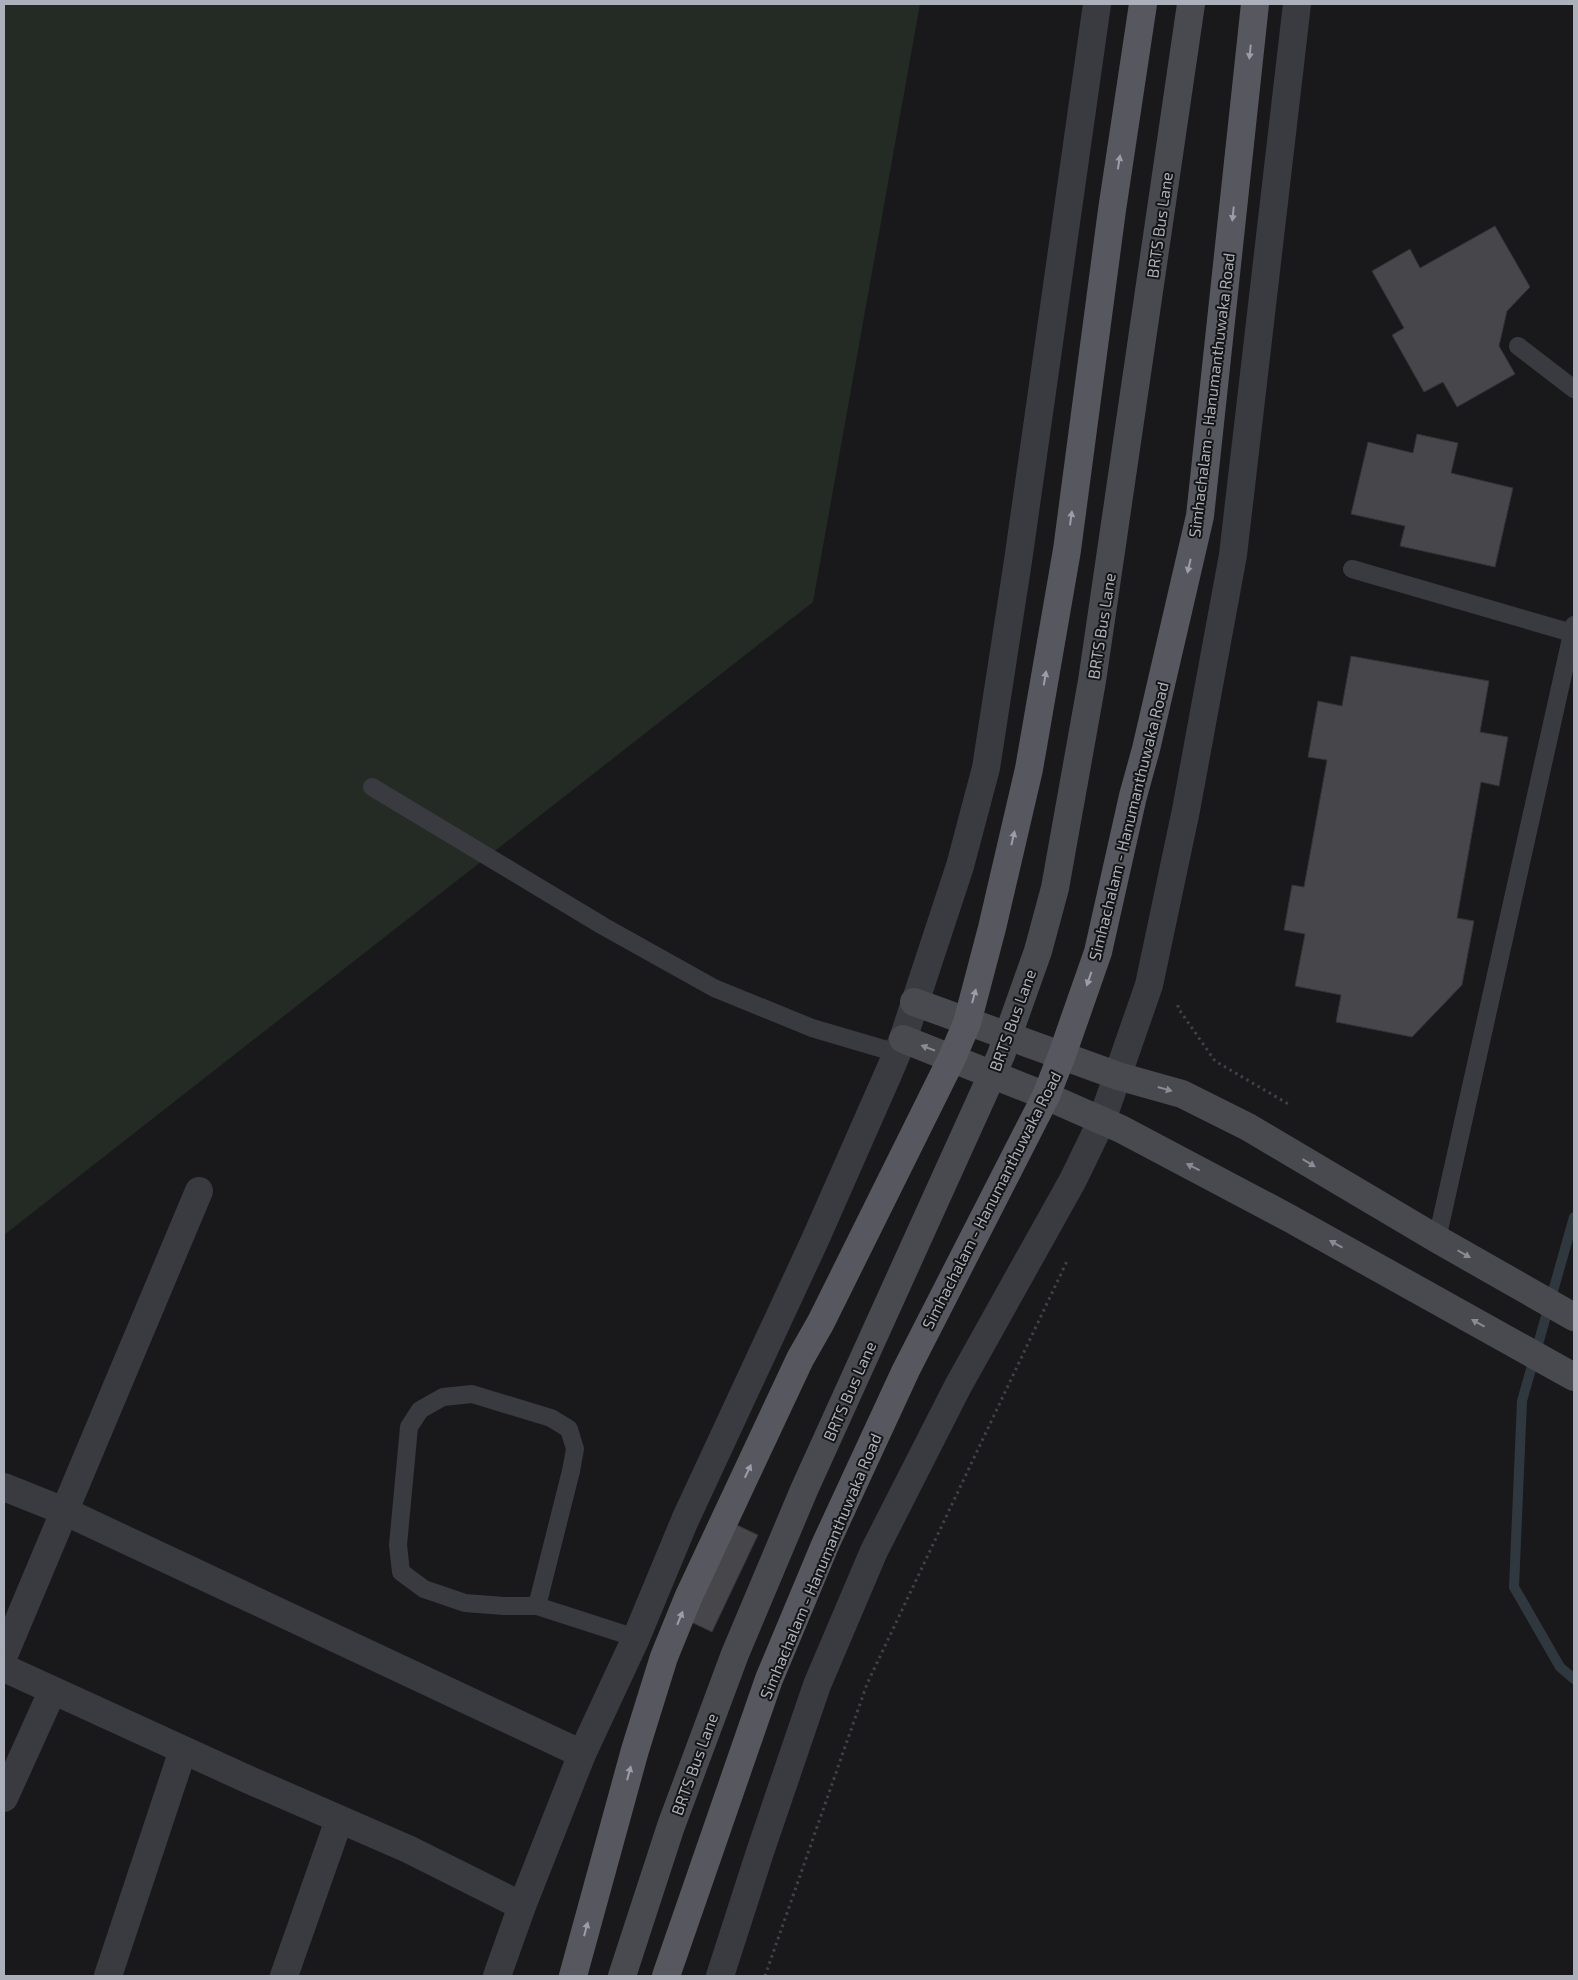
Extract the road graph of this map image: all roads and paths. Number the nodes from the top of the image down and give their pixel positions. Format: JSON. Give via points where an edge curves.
{"nodes":[{"id":1,"x":1097,"y":4,"type":"edge"},
{"id":2,"x":1143,"y":4,"type":"edge"},
{"id":3,"x":1191,"y":4,"type":"edge"},
{"id":4,"x":1255,"y":4,"type":"edge"},
{"id":5,"x":1297,"y":4,"type":"edge"},
{"id":6,"x":1518,"y":346,"type":"dead end"},
{"id":7,"x":1574,"y":389,"type":"edge"},
{"id":8,"x":1352,"y":569,"type":"dead end"},
{"id":9,"x":1573,"y":629,"type":"edge"},
{"id":10,"x":372,"y":787,"type":"dead end"},
{"id":11,"x":914,"y":1002,"type":"junction"},
{"id":12,"x":967,"y":1022,"type":"junction"},
{"id":13,"x":1007,"y":1037,"type":"junction"},
{"id":14,"x":900,"y":1046,"type":"junction"},
{"id":15,"x":1062,"y":1055,"type":"junction"},
{"id":16,"x":952,"y":1058,"type":"junction"},
{"id":17,"x":992,"y":1074,"type":"junction"},
{"id":18,"x":1118,"y":1076,"type":"junction"},
{"id":19,"x":1046,"y":1096,"type":"junction"},
{"id":20,"x":1102,"y":1120,"type":"junction"},
{"id":21,"x":199,"y":1191,"type":"dead end"},
{"id":22,"x":1437,"y":1239,"type":"junction"},
{"id":23,"x":1069,"y":1256,"type":"dead end"},
{"id":24,"x":1569,"y":1314,"type":"edge"},
{"id":25,"x":1574,"y":1377,"type":"edge"},
{"id":26,"x":4,"y":1487,"type":"edge"},
{"id":27,"x":64,"y":1512,"type":"junction"},
{"id":28,"x":537,"y":1606,"type":"junction"},
{"id":29,"x":636,"y":1638,"type":"junction"},
{"id":30,"x":4,"y":1655,"type":"edge"},
{"id":31,"x":4,"y":1668,"type":"edge"},
{"id":32,"x":52,"y":1692,"type":"junction"},
{"id":33,"x":183,"y":1750,"type":"junction"},
{"id":34,"x":582,"y":1754,"type":"junction"},
{"id":35,"x":4,"y":1798,"type":"edge"},
{"id":36,"x":339,"y":1820,"type":"junction"},
{"id":37,"x":522,"y":1906,"type":"junction"},
{"id":38,"x":108,"y":1976,"type":"edge"},
{"id":39,"x":284,"y":1976,"type":"edge"},
{"id":40,"x":497,"y":1976,"type":"edge"},
{"id":41,"x":573,"y":1976,"type":"edge"},
{"id":42,"x":622,"y":1976,"type":"edge"},
{"id":43,"x":666,"y":1976,"type":"edge"},
{"id":44,"x":720,"y":1976,"type":"edge"},
{"id":45,"x":765,"y":1976,"type":"edge"}],
"edges":[{"from":1,"to":11,"type":"street","via":[[986,768],[960,866]]},
{"from":12,"to":2,"type":"main road","one_way":true,"via":[[995,919],[1036,730],[1067,550],[1110,220]]},
{"from":3,"to":13,"type":"street","name":"BRTS Bus Lane","via":[[1083,734],[1055,888],[1038,951]]},
{"from":4,"to":15,"type":"main road","name":"Simhachalam - Hanumanthuwaka Road","one_way":true,"via":[[1200,516],[1098,952]]},
{"from":5,"to":18,"type":"street","via":[[1234,555],[1150,985]]},
{"from":6,"to":7,"type":"lane"},
{"from":8,"to":9,"type":"lane"},
{"from":9,"to":22,"type":"lane"},
{"from":10,"to":14,"type":"lane","via":[[603,926],[714,988],[812,1028]]},
{"from":11,"to":12,"type":"street"},
{"from":11,"to":14,"type":"street"},
{"from":12,"to":13,"type":"street"},
{"from":12,"to":16,"type":"main road"},
{"from":13,"to":15,"type":"street"},
{"from":13,"to":17,"type":"street","name":"BRTS Bus Lane"},
{"from":16,"to":14,"type":"street","one_way":true},
{"from":14,"to":29,"type":"street"},
{"from":15,"to":18,"type":"street"},
{"from":15,"to":19,"type":"main road","name":"Simhachalam - Hanumanthuwaka Road"},
{"from":16,"to":17,"type":"street"},
{"from":41,"to":16,"type":"main road","one_way":true,"via":[[635,1750],[664,1657],[685,1606],[800,1359]]},
{"from":17,"to":19,"type":"street"},
{"from":17,"to":42,"type":"street","name":"BRTS Bus Lane","via":[[804,1490],[734,1654],[671,1826]]},
{"from":18,"to":20,"type":"street"},
{"from":18,"to":22,"type":"street","one_way":true,"via":[[1182,1094],[1248,1127]]},
{"from":19,"to":20,"type":"street"},
{"from":19,"to":43,"type":"main road","name":"Simhachalam - Hanumanthuwaka Road","via":[[906,1370],[825,1545],[769,1679]]},
{"from":25,"to":20,"type":"street","one_way":true,"via":[[1281,1213]]},
{"from":20,"to":44,"type":"street","via":[[1073,1180],[958,1386],[874,1551],[816,1685]]},
{"from":21,"to":27,"type":"street"},
{"from":22,"to":24,"type":"street","one_way":true},
{"from":23,"to":45,"type":"path","via":[[867,1684]]},
{"from":26,"to":27,"type":"street"},
{"from":27,"to":30,"type":"street"},
{"from":27,"to":34,"type":"street"},
{"from":28,"to":28,"type":"lane","via":[[465,1603],[424,1589],[401,1572],[398,1545],[409,1427],[420,1410],[443,1398],[472,1394],[551,1418],[569,1430],[575,1449],[573,1463]]},
{"from":28,"to":29,"type":"lane"},
{"from":29,"to":34,"type":"street"},
{"from":31,"to":32,"type":"street"},
{"from":32,"to":33,"type":"street"},
{"from":32,"to":35,"type":"street"},
{"from":33,"to":36,"type":"street"},
{"from":33,"to":38,"type":"street"},
{"from":34,"to":37,"type":"street"},
{"from":36,"to":37,"type":"street","via":[[408,1849]]},
{"from":36,"to":39,"type":"street"},
{"from":37,"to":40,"type":"street"}]}
